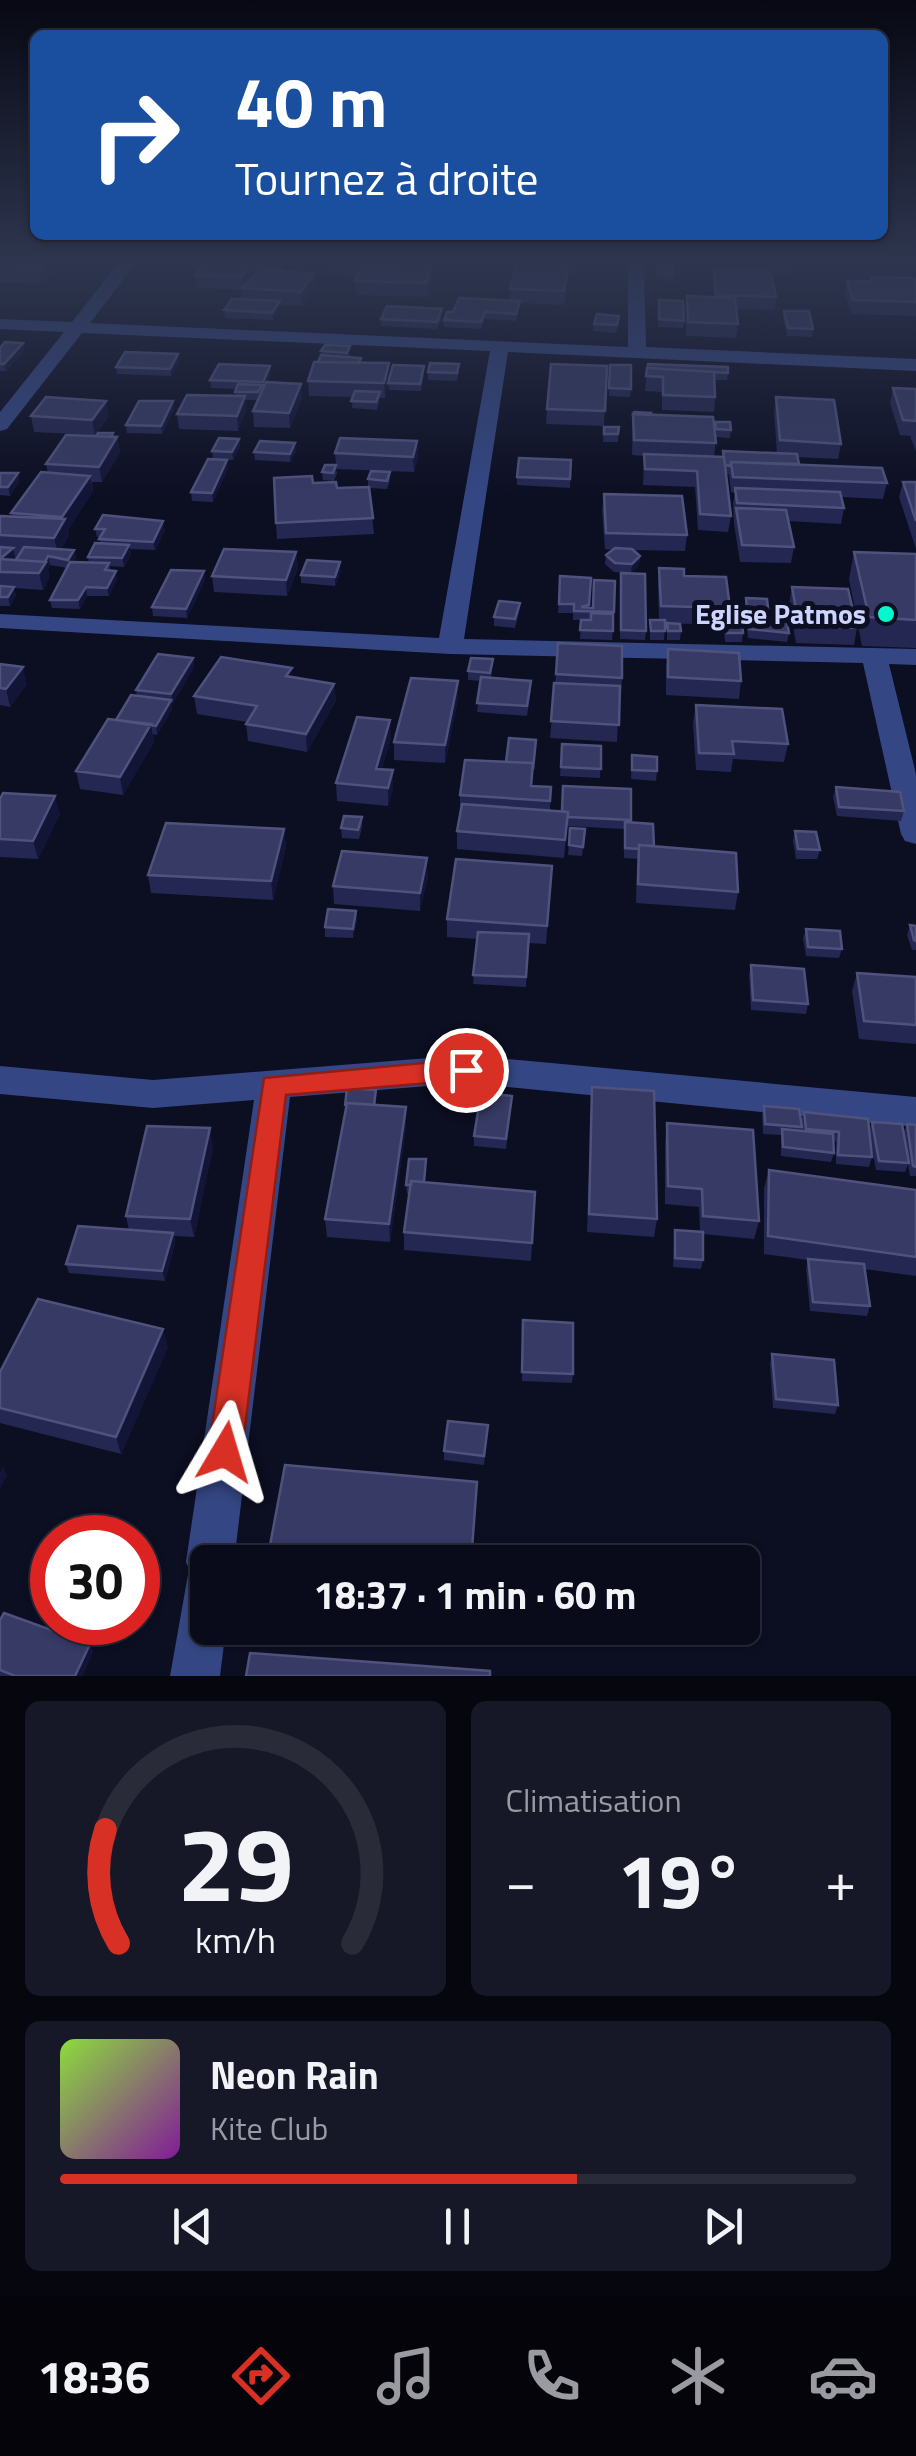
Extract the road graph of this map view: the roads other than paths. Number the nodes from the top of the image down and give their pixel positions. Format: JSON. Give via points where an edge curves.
{"nodes":[{"id":1,"x":66,"y":339,"type":"edge"},
{"id":2,"x":349,"y":339,"type":"edge"},
{"id":3,"x":637,"y":339,"type":"edge"},
{"id":4,"x":500,"y":346,"type":"junction"},
{"id":5,"x":637,"y":353,"type":"junction"},
{"id":6,"x":916,"y":366,"type":"edge"},
{"id":7,"x":0,"y":424,"type":"edge"},
{"id":8,"x":0,"y":621,"type":"edge"},
{"id":9,"x":450,"y":646,"type":"junction"},
{"id":10,"x":874,"y":656,"type":"junction"},
{"id":11,"x":916,"y":657,"type":"edge"},
{"id":12,"x":916,"y":834,"type":"edge"},
{"id":13,"x":0,"y":1080,"type":"edge"},
{"id":14,"x":274,"y":1086,"type":"junction"},
{"id":15,"x":916,"y":1112,"type":"edge"},
{"id":16,"x":212,"y":1545,"type":"edge"},
{"id":17,"x":199,"y":1645,"type":"edge"},
{"id":18,"x":195,"y":1676,"type":"edge"}],
"edges":[{"from":1,"to":7,"type":"street"},
{"from":2,"to":4,"type":"street"},
{"from":3,"to":5,"type":"street"},
{"from":4,"to":5,"type":"street"},
{"from":4,"to":9,"type":"street"},
{"from":5,"to":6,"type":"street"},
{"from":8,"to":9,"type":"street"},
{"from":9,"to":10,"type":"street"},
{"from":10,"to":11,"type":"street"},
{"from":10,"to":12,"type":"street"},
{"from":13,"to":14,"type":"street","via":[[153,1094]]},
{"from":14,"to":15,"type":"street","via":[[466,1070]]},
{"from":14,"to":16,"type":"street"},
{"from":17,"to":18,"type":"street"}]}
